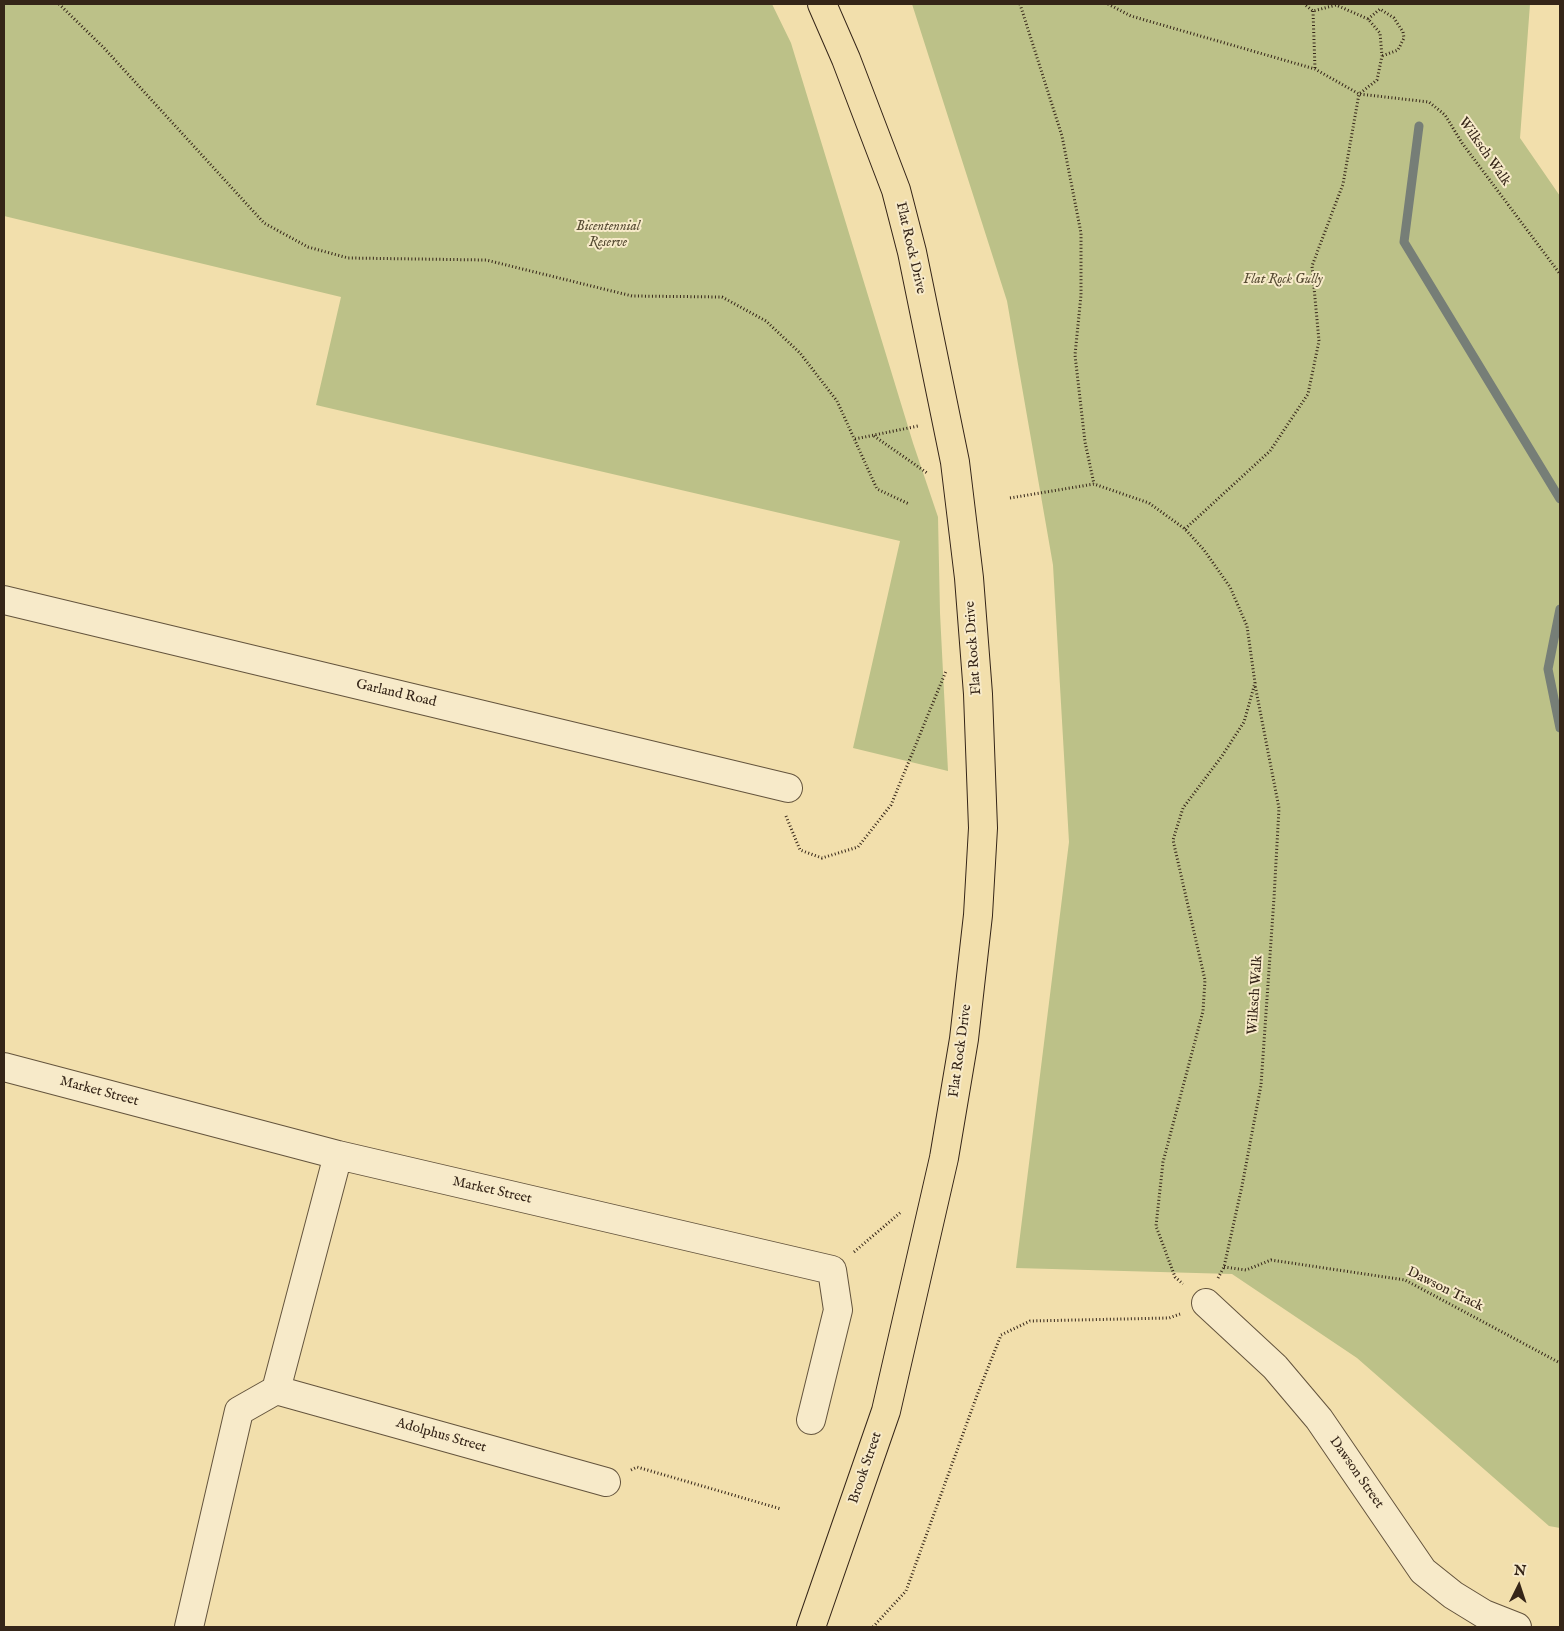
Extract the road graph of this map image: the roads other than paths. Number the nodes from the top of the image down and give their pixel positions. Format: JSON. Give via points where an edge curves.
{"nodes":[{"id":1,"x":822,"y":4,"type":"edge"},
{"id":2,"x":4,"y":600,"type":"edge"},
{"id":3,"x":788,"y":788,"type":"road end"},
{"id":4,"x":4,"y":1067,"type":"edge"},
{"id":5,"x":338,"y":1155,"type":"junction"},
{"id":6,"x":1206,"y":1303,"type":"road end"},
{"id":7,"x":910,"y":1306,"type":"joint"},
{"id":8,"x":276,"y":1390,"type":"junction"},
{"id":9,"x":811,"y":1420,"type":"dead end"},
{"id":10,"x":606,"y":1482,"type":"road end"},
{"id":11,"x":188,"y":1627,"type":"edge"},
{"id":12,"x":811,"y":1627,"type":"edge"},
{"id":13,"x":1517,"y":1627,"type":"edge"}],
"edges":[{"from":1,"to":7,"type":"main road","name":"Flat Rock Drive","via":[[896,190],[912,252],[955,462],[978,694],[982,828],[978,915],[964,1039],[944,1158]]},
{"from":2,"to":3,"type":"street","name":"Garland Road"},
{"from":4,"to":5,"type":"street","name":"Market Street"},
{"from":5,"to":8,"type":"street"},
{"from":5,"to":9,"type":"street","name":"Market Street","via":[[832,1270],[838,1310]]},
{"from":6,"to":13,"type":"street","name":"Dawson Street","via":[[1275,1367],[1319,1419],[1423,1571],[1453,1596],[1484,1614]]},
{"from":7,"to":12,"type":"main road","name":"Brook Street","via":[[886,1411]]},
{"from":8,"to":10,"type":"street","name":"Adolphus Street"},
{"from":8,"to":11,"type":"street","via":[[239,1411]]}]}
